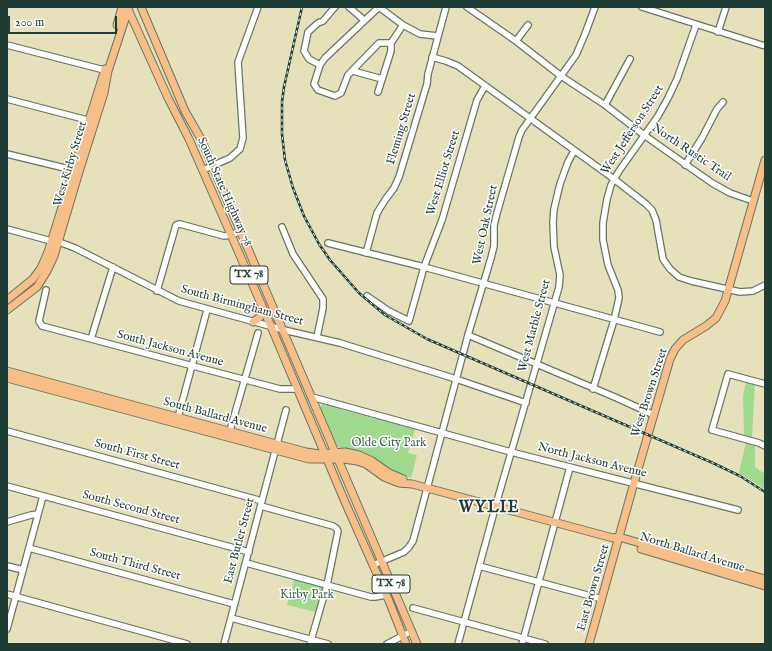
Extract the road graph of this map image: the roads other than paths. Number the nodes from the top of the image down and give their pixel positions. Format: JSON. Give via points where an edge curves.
{"nodes":[{"id":1,"x":140,"y":7,"type":"edge"},
{"id":2,"x":258,"y":7,"type":"edge"},
{"id":3,"x":335,"y":7,"type":"edge"},
{"id":4,"x":349,"y":7,"type":"edge"},
{"id":5,"x":379,"y":7,"type":"edge"},
{"id":6,"x":446,"y":7,"type":"edge"},
{"id":7,"x":467,"y":7,"type":"edge"},
{"id":8,"x":594,"y":7,"type":"edge"},
{"id":9,"x":642,"y":7,"type":"edge"},
{"id":10,"x":726,"y":7,"type":"edge"},
{"id":11,"x":127,"y":8,"type":"edge"},
{"id":12,"x":124,"y":19,"type":"junction"},
{"id":13,"x":133,"y":20,"type":"junction"},
{"id":14,"x":364,"y":20,"type":"junction"},
{"id":15,"x":403,"y":25,"type":"junction"},
{"id":16,"x":528,"y":25,"type":"dead end"},
{"id":17,"x":696,"y":25,"type":"junction"},
{"id":18,"x":718,"y":32,"type":"junction"},
{"id":19,"x":437,"y":36,"type":"junction"},
{"id":20,"x":516,"y":41,"type":"junction"},
{"id":21,"x":391,"y":42,"type":"junction"},
{"id":22,"x":7,"y":45,"type":"edge"},
{"id":23,"x":765,"y":46,"type":"edge"},
{"id":24,"x":432,"y":57,"type":"junction"},
{"id":25,"x":630,"y":59,"type":"dead end"},
{"id":26,"x":320,"y":65,"type":"junction"},
{"id":27,"x":106,"y":71,"type":"junction"},
{"id":28,"x":352,"y":71,"type":"junction"},
{"id":29,"x":561,"y":76,"type":"junction"},
{"id":30,"x":382,"y":79,"type":"junction"},
{"id":31,"x":485,"y":86,"type":"junction"},
{"id":32,"x":378,"y":92,"type":"dead end"},
{"id":33,"x":178,"y":94,"type":"junction"},
{"id":34,"x":168,"y":98,"type":"junction"},
{"id":35,"x":7,"y":99,"type":"edge"},
{"id":36,"x":723,"y":102,"type":"dead end"},
{"id":37,"x":604,"y":105,"type":"junction"},
{"id":38,"x":530,"y":119,"type":"junction"},
{"id":39,"x":92,"y":121,"type":"junction"},
{"id":40,"x":644,"y":135,"type":"junction"},
{"id":41,"x":574,"y":151,"type":"junction"},
{"id":42,"x":7,"y":154,"type":"edge"},
{"id":43,"x":765,"y":160,"type":"edge"},
{"id":44,"x":685,"y":164,"type":"junction"},
{"id":45,"x":213,"y":166,"type":"junction"},
{"id":46,"x":203,"y":170,"type":"junction"},
{"id":47,"x":76,"y":171,"type":"junction"},
{"id":48,"x":614,"y":179,"type":"junction"},
{"id":49,"x":753,"y":201,"type":"junction"},
{"id":50,"x":282,"y":227,"type":"dead end"},
{"id":51,"x":7,"y":229,"type":"edge"},
{"id":52,"x":241,"y":231,"type":"junction"},
{"id":53,"x":232,"y":235,"type":"junction"},
{"id":54,"x":55,"y":241,"type":"junction"},
{"id":55,"x":328,"y":243,"type":"dead end"},
{"id":56,"x":366,"y":253,"type":"junction"},
{"id":57,"x":112,"y":267,"type":"junction"},
{"id":58,"x":424,"y":267,"type":"junction"},
{"id":59,"x":483,"y":284,"type":"junction"},
{"id":60,"x":765,"y":285,"type":"edge"},
{"id":61,"x":728,"y":289,"type":"junction"},
{"id":62,"x":46,"y":290,"type":"dead end"},
{"id":63,"x":157,"y":291,"type":"junction"},
{"id":64,"x":367,"y":296,"type":"dead end"},
{"id":65,"x":7,"y":300,"type":"edge"},
{"id":66,"x":554,"y":304,"type":"junction"},
{"id":67,"x":263,"y":307,"type":"junction"},
{"id":68,"x":7,"y":310,"type":"edge"},
{"id":69,"x":206,"y":310,"type":"junction"},
{"id":70,"x":614,"y":320,"type":"junction"},
{"id":71,"x":253,"y":322,"type":"junction"},
{"id":72,"x":271,"y":326,"type":"junction"},
{"id":73,"x":284,"y":330,"type":"junction"},
{"id":74,"x":660,"y":332,"type":"dead end"},
{"id":75,"x":258,"y":333,"type":"dead end"},
{"id":76,"x":468,"y":335,"type":"junction"},
{"id":77,"x":317,"y":337,"type":"junction"},
{"id":78,"x":91,"y":339,"type":"junction"},
{"id":79,"x":537,"y":364,"type":"junction"},
{"id":80,"x":191,"y":366,"type":"junction"},
{"id":81,"x":7,"y":371,"type":"edge"},
{"id":82,"x":7,"y":378,"type":"edge"},
{"id":83,"x":245,"y":379,"type":"junction"},
{"id":84,"x":456,"y":379,"type":"junction"},
{"id":85,"x":765,"y":384,"type":"edge"},
{"id":86,"x":298,"y":389,"type":"junction"},
{"id":87,"x":593,"y":389,"type":"junction"},
{"id":88,"x":312,"y":397,"type":"junction"},
{"id":89,"x":92,"y":398,"type":"junction"},
{"id":90,"x":526,"y":403,"type":"junction"},
{"id":91,"x":286,"y":410,"type":"dead end"},
{"id":92,"x":654,"y":415,"type":"junction"},
{"id":93,"x":177,"y":421,"type":"junction"},
{"id":94,"x":7,"y":431,"type":"edge"},
{"id":95,"x":442,"y":433,"type":"junction"},
{"id":96,"x":229,"y":434,"type":"junction"},
{"id":97,"x":318,"y":438,"type":"junction"},
{"id":98,"x":765,"y":446,"type":"edge"},
{"id":99,"x":276,"y":447,"type":"junction"},
{"id":100,"x":511,"y":452,"type":"junction"},
{"id":101,"x":309,"y":453,"type":"junction"},
{"id":102,"x":337,"y":456,"type":"junction"},
{"id":103,"x":326,"y":457,"type":"junction"},
{"id":104,"x":354,"y":460,"type":"junction"},
{"id":105,"x":570,"y":467,"type":"junction"},
{"id":106,"x":346,"y":476,"type":"junction"},
{"id":107,"x":634,"y":483,"type":"junction"},
{"id":108,"x":412,"y":484,"type":"junction"},
{"id":109,"x":7,"y":486,"type":"edge"},
{"id":110,"x":427,"y":488,"type":"junction"},
{"id":111,"x":43,"y":496,"type":"junction"},
{"id":112,"x":261,"y":504,"type":"junction"},
{"id":113,"x":495,"y":507,"type":"junction"},
{"id":114,"x":738,"y":510,"type":"dead end"},
{"id":115,"x":38,"y":514,"type":"junction"},
{"id":116,"x":7,"y":522,"type":"edge"},
{"id":117,"x":555,"y":522,"type":"junction"},
{"id":118,"x":617,"y":539,"type":"junction"},
{"id":119,"x":29,"y":548,"type":"junction"},
{"id":120,"x":249,"y":552,"type":"junction"},
{"id":121,"x":382,"y":562,"type":"junction"},
{"id":122,"x":246,"y":563,"type":"junction"},
{"id":123,"x":373,"y":565,"type":"junction"},
{"id":124,"x":7,"y":566,"type":"edge"},
{"id":125,"x":479,"y":566,"type":"junction"},
{"id":126,"x":23,"y":570,"type":"junction"},
{"id":127,"x":765,"y":579,"type":"edge"},
{"id":128,"x":538,"y":582,"type":"junction"},
{"id":129,"x":327,"y":585,"type":"junction"},
{"id":130,"x":765,"y":586,"type":"edge"},
{"id":131,"x":7,"y":594,"type":"edge"},
{"id":132,"x":386,"y":595,"type":"junction"},
{"id":133,"x":16,"y":596,"type":"junction"},
{"id":134,"x":602,"y":599,"type":"junction"},
{"id":135,"x":234,"y":604,"type":"junction"},
{"id":136,"x":413,"y":608,"type":"dead end"},
{"id":137,"x":231,"y":618,"type":"junction"},
{"id":138,"x":464,"y":622,"type":"junction"},
{"id":139,"x":7,"y":629,"type":"edge"},
{"id":140,"x":412,"y":631,"type":"junction"},
{"id":141,"x":402,"y":636,"type":"junction"},
{"id":142,"x":523,"y":641,"type":"edge"},
{"id":143,"x":311,"y":642,"type":"edge"},
{"id":144,"x":187,"y":644,"type":"edge"},
{"id":145,"x":224,"y":644,"type":"edge"},
{"id":146,"x":328,"y":644,"type":"edge"},
{"id":147,"x":387,"y":644,"type":"edge"},
{"id":148,"x":406,"y":644,"type":"edge"},
{"id":149,"x":417,"y":644,"type":"edge"},
{"id":150,"x":458,"y":644,"type":"edge"},
{"id":151,"x":545,"y":644,"type":"edge"},
{"id":152,"x":589,"y":644,"type":"edge"}],
"edges":[{"from":1,"to":33,"type":"main road","name":"South State Highway 78","number":"TX 78"},
{"from":2,"to":45,"type":"street","via":[[238,62],[243,138],[240,149],[230,158]]},
{"from":3,"to":26,"type":"street","via":[[323,21],[308,32],[304,51],[309,59]]},
{"from":4,"to":14,"type":"street"},
{"from":5,"to":14,"type":"street"},
{"from":5,"to":15,"type":"street"},
{"from":6,"to":19,"type":"street","name":"Fleming Street"},
{"from":7,"to":20,"type":"street","name":"North Rustic Trail"},
{"from":8,"to":29,"type":"street","name":"West Oak Street","via":[[576,55]]},
{"from":9,"to":17,"type":"street"},
{"from":10,"to":18,"type":"street"},
{"from":11,"to":12,"type":"main road","name":"West Kirby Street"},
{"from":11,"to":13,"type":"main road","name":"South State Highway 78","number":"TX 78"},
{"from":11,"to":27,"type":"main road","name":"West Kirby Street"},
{"from":12,"to":13,"type":"main road","via":[[128,17]]},
{"from":12,"to":27,"type":"main road","name":"West Kirby Street"},
{"from":13,"to":34,"type":"main road","name":"South State Highway 78","number":"TX 78"},
{"from":14,"to":26,"type":"street","via":[[324,58]]},
{"from":15,"to":19,"type":"street","via":[[420,34]]},
{"from":15,"to":21,"type":"street"},
{"from":16,"to":20,"type":"street"},
{"from":17,"to":18,"type":"street"},
{"from":17,"to":40,"type":"street","name":"West Jefferson Street","via":[[677,79]]},
{"from":18,"to":23,"type":"street"},
{"from":19,"to":24,"type":"street","name":"Fleming Street"},
{"from":20,"to":29,"type":"street","name":"North Rustic Trail"},
{"from":21,"to":28,"type":"street","via":[[379,43]]},
{"from":21,"to":30,"type":"street","via":[[391,51]]},
{"from":22,"to":27,"type":"street"},
{"from":24,"to":31,"type":"street","via":[[458,66]]},
{"from":24,"to":56,"type":"street","name":"Fleming Street","via":[[427,84],[399,177],[377,213]]},
{"from":25,"to":37,"type":"street"},
{"from":26,"to":28,"type":"street","via":[[314,84],[318,90],[335,96],[341,93]]},
{"from":27,"to":39,"type":"main road","name":"West Kirby Street","via":[[104,93]]},
{"from":28,"to":30,"type":"street"},
{"from":29,"to":37,"type":"street","name":"North Rustic Trail"},
{"from":29,"to":38,"type":"street","name":"West Oak Street"},
{"from":30,"to":32,"type":"street"},
{"from":31,"to":38,"type":"street"},
{"from":31,"to":58,"type":"street","name":"West Elliot Street","via":[[477,100],[442,220]]},
{"from":33,"to":34,"type":"main road"},
{"from":33,"to":45,"type":"main road","name":"South State Highway 78","number":"TX 78"},
{"from":34,"to":46,"type":"main road","name":"South State Highway 78","number":"TX 78"},
{"from":35,"to":39,"type":"street"},
{"from":36,"to":44,"type":"street","via":[[716,109]]},
{"from":37,"to":40,"type":"street","name":"North Rustic Trail"},
{"from":38,"to":41,"type":"street"},
{"from":38,"to":59,"type":"street","name":"West Oak Street","via":[[519,137],[497,213],[494,246]]},
{"from":39,"to":47,"type":"main road","name":"West Kirby Street"},
{"from":40,"to":44,"type":"street","name":"North Rustic Trail"},
{"from":40,"to":48,"type":"street","name":"West Jefferson Street"},
{"from":41,"to":48,"type":"street"},
{"from":41,"to":66,"type":"street","name":"West Marble Street","via":[[560,184],[554,209],[554,247],[560,281]]},
{"from":42,"to":47,"type":"street"},
{"from":43,"to":49,"type":"main road","name":"West Brown Street"},
{"from":44,"to":49,"type":"street","name":"North Rustic Trail","via":[[730,193]]},
{"from":45,"to":46,"type":"street"},
{"from":45,"to":52,"type":"main road","name":"South State Highway 78","number":"TX 78"},
{"from":46,"to":53,"type":"main road","name":"South State Highway 78","number":"TX 78"},
{"from":47,"to":54,"type":"main road","name":"West Kirby Street"},
{"from":48,"to":61,"type":"street","via":[[652,210],[663,258],[674,274],[691,281]]},
{"from":48,"to":70,"type":"street","name":"West Jefferson Street","via":[[606,199],[603,223],[605,252],[619,295]]},
{"from":49,"to":61,"type":"main road","name":"West Brown Street"},
{"from":50,"to":77,"type":"street","via":[[294,254],[323,299]]},
{"from":51,"to":54,"type":"street","name":"South Birmingham Street"},
{"from":52,"to":53,"type":"street"},
{"from":52,"to":73,"type":"main road","name":"South State Highway 78","number":"TX 78"},
{"from":53,"to":63,"type":"street","via":[[224,236],[176,225]]},
{"from":53,"to":67,"type":"main road","name":"South State Highway 78","number":"TX 78"},
{"from":54,"to":57,"type":"street","name":"South Birmingham Street"},
{"from":54,"to":65,"type":"main road","name":"West Kirby Street","via":[[33,279]]},
{"from":54,"to":68,"type":"main road","name":"West Kirby Street","via":[[47,271],[36,287]]},
{"from":55,"to":56,"type":"street"},
{"from":56,"to":58,"type":"street"},
{"from":57,"to":63,"type":"street","name":"South Birmingham Street"},
{"from":57,"to":78,"type":"street"},
{"from":58,"to":59,"type":"street"},
{"from":58,"to":64,"type":"street","name":"West Elliot Street","via":[[409,321]]},
{"from":59,"to":66,"type":"street"},
{"from":59,"to":76,"type":"street","name":"West Oak Street"},
{"from":60,"to":61,"type":"street","via":[[749,292]]},
{"from":61,"to":92,"type":"main road","name":"West Brown Street","via":[[716,318],[690,335],[675,349]]},
{"from":62,"to":78,"type":"street","name":"South Jackson Avenue","via":[[39,321],[42,326]]},
{"from":63,"to":69,"type":"street","name":"South Birmingham Street"},
{"from":66,"to":70,"type":"street"},
{"from":66,"to":79,"type":"street","name":"West Marble Street"},
{"from":67,"to":71,"type":"main road","via":[[260,317]]},
{"from":67,"to":72,"type":"main road","name":"South State Highway 78","number":"TX 78"},
{"from":69,"to":71,"type":"street","name":"South Birmingham Street"},
{"from":69,"to":80,"type":"street"},
{"from":70,"to":74,"type":"street"},
{"from":70,"to":87,"type":"street","name":"West Jefferson Street"},
{"from":71,"to":72,"type":"street","name":"South Birmingham Street"},
{"from":72,"to":73,"type":"street","name":"South Birmingham Street"},
{"from":72,"to":86,"type":"main road","name":"South State Highway 78","number":"TX 78"},
{"from":73,"to":77,"type":"street","name":"South Birmingham Street"},
{"from":73,"to":88,"type":"main road","name":"South State Highway 78","number":"TX 78"},
{"from":75,"to":83,"type":"street"},
{"from":76,"to":79,"type":"street"},
{"from":76,"to":84,"type":"street","name":"West Oak Street"},
{"from":77,"to":84,"type":"street","name":"South Birmingham Street"},
{"from":78,"to":80,"type":"street","name":"South Jackson Avenue"},
{"from":79,"to":87,"type":"street"},
{"from":79,"to":90,"type":"street","name":"West Marble Street"},
{"from":80,"to":83,"type":"street","name":"South Jackson Avenue"},
{"from":80,"to":93,"type":"street"},
{"from":81,"to":89,"type":"main road","name":"South Ballard Avenue"},
{"from":82,"to":89,"type":"main road","name":"South Ballard Avenue"},
{"from":83,"to":86,"type":"street","name":"South Jackson Avenue","via":[[280,389]]},
{"from":83,"to":96,"type":"street"},
{"from":84,"to":90,"type":"street","name":"South Birmingham Street"},
{"from":84,"to":95,"type":"street","name":"West Oak Street"},
{"from":85,"to":98,"type":"street","via":[[728,374],[712,430]]},
{"from":86,"to":97,"type":"main road","name":"South State Highway 78","number":"TX 78"},
{"from":87,"to":92,"type":"street"},
{"from":88,"to":95,"type":"street"},
{"from":88,"to":102,"type":"main road","name":"South State Highway 78","number":"TX 78"},
{"from":89,"to":93,"type":"main road","name":"South Ballard Avenue"},
{"from":90,"to":100,"type":"street","name":"West Marble Street"},
{"from":91,"to":99,"type":"street","name":"East Butler Street"},
{"from":92,"to":107,"type":"main road","name":"West Brown Street"},
{"from":93,"to":96,"type":"main road","name":"South Ballard Avenue"},
{"from":94,"to":112,"type":"street","name":"South First Street"},
{"from":95,"to":100,"type":"street","name":"North Jackson Avenue"},
{"from":95,"to":110,"type":"street","name":"West Oak Street"},
{"from":96,"to":99,"type":"main road","name":"South Ballard Avenue"},
{"from":97,"to":101,"type":"main road","via":[[316,449]]},
{"from":97,"to":103,"type":"main road","name":"South State Highway 78","number":"TX 78"},
{"from":99,"to":101,"type":"main road","name":"South Ballard Avenue"},
{"from":99,"to":103,"type":"main road","name":"South Ballard Avenue","via":[[309,459]]},
{"from":99,"to":112,"type":"street","name":"East Butler Street"},
{"from":100,"to":105,"type":"street","name":"North Jackson Avenue"},
{"from":100,"to":113,"type":"street","name":"West Marble Street"},
{"from":101,"to":103,"type":"main road","name":"South Ballard Avenue"},
{"from":102,"to":103,"type":"main road","name":"South Ballard Avenue"},
{"from":102,"to":104,"type":"main road","name":"South Ballard Avenue"},
{"from":102,"to":106,"type":"main road","number":"TX 78"},
{"from":102,"to":108,"type":"main road","name":"South Ballard Avenue","via":[[349,453],[363,456]]},
{"from":103,"to":123,"type":"main road","number":"TX 78"},
{"from":104,"to":106,"type":"main road","via":[[348,467]]},
{"from":104,"to":108,"type":"main road","name":"South Ballard Avenue","via":[[366,464],[392,480]]},
{"from":105,"to":107,"type":"street","name":"North Jackson Avenue"},
{"from":105,"to":117,"type":"street"},
{"from":106,"to":121,"type":"main road","number":"TX 78"},
{"from":107,"to":114,"type":"street","name":"North Jackson Avenue"},
{"from":107,"to":118,"type":"main road","name":"West Brown Street"},
{"from":108,"to":110,"type":"main road","name":"South Ballard Avenue"},
{"from":109,"to":111,"type":"street","name":"South Second Street"},
{"from":110,"to":113,"type":"main road","name":"North Ballard Avenue"},
{"from":110,"to":121,"type":"street","name":"West Oak Street","via":[[411,545],[404,552]]},
{"from":111,"to":115,"type":"street"},
{"from":111,"to":120,"type":"street","name":"South Second Street"},
{"from":112,"to":120,"type":"street","name":"East Butler Street"},
{"from":112,"to":129,"type":"street","name":"South First Street","via":[[336,528],[338,536]]},
{"from":113,"to":117,"type":"main road","name":"North Ballard Avenue"},
{"from":113,"to":125,"type":"street","name":"West Marble Street"},
{"from":115,"to":116,"type":"street"},
{"from":115,"to":119,"type":"street"},
{"from":117,"to":118,"type":"main road","name":"North Ballard Avenue"},
{"from":117,"to":128,"type":"street"},
{"from":118,"to":127,"type":"main road","name":"North Ballard Avenue"},
{"from":118,"to":130,"type":"main road","name":"North Ballard Avenue"},
{"from":118,"to":134,"type":"main road","name":"East Brown Street"},
{"from":119,"to":126,"type":"street"},
{"from":119,"to":135,"type":"street","name":"South Third Street"},
{"from":120,"to":122,"type":"street","name":"East Butler Street"},
{"from":121,"to":123,"type":"street","name":"West Oak Street"},
{"from":121,"to":140,"type":"main road","number":"TX 78"},
{"from":122,"to":129,"type":"street"},
{"from":122,"to":135,"type":"street","name":"East Butler Street"},
{"from":123,"to":132,"type":"main road","number":"TX 78"},
{"from":124,"to":126,"type":"street"},
{"from":125,"to":128,"type":"street"},
{"from":125,"to":138,"type":"street","name":"West Marble Street"},
{"from":126,"to":133,"type":"street"},
{"from":128,"to":134,"type":"street"},
{"from":128,"to":142,"type":"street"},
{"from":129,"to":132,"type":"street","via":[[375,598]]},
{"from":129,"to":143,"type":"street"},
{"from":131,"to":133,"type":"street"},
{"from":132,"to":141,"type":"main road","number":"TX 78"},
{"from":133,"to":139,"type":"street"},
{"from":133,"to":144,"type":"street"},
{"from":134,"to":152,"type":"main road","name":"East Brown Street"},
{"from":135,"to":137,"type":"street","name":"East Butler Street"},
{"from":136,"to":138,"type":"street"},
{"from":137,"to":143,"type":"street"},
{"from":137,"to":145,"type":"street","name":"East Butler Street"},
{"from":138,"to":142,"type":"street"},
{"from":138,"to":150,"type":"street","name":"West Marble Street"},
{"from":140,"to":141,"type":"street"},
{"from":140,"to":149,"type":"main road","number":"TX 78"},
{"from":141,"to":147,"type":"street"},
{"from":141,"to":148,"type":"main road","number":"TX 78"},
{"from":142,"to":151,"type":"street"},
{"from":143,"to":146,"type":"street"}]}
